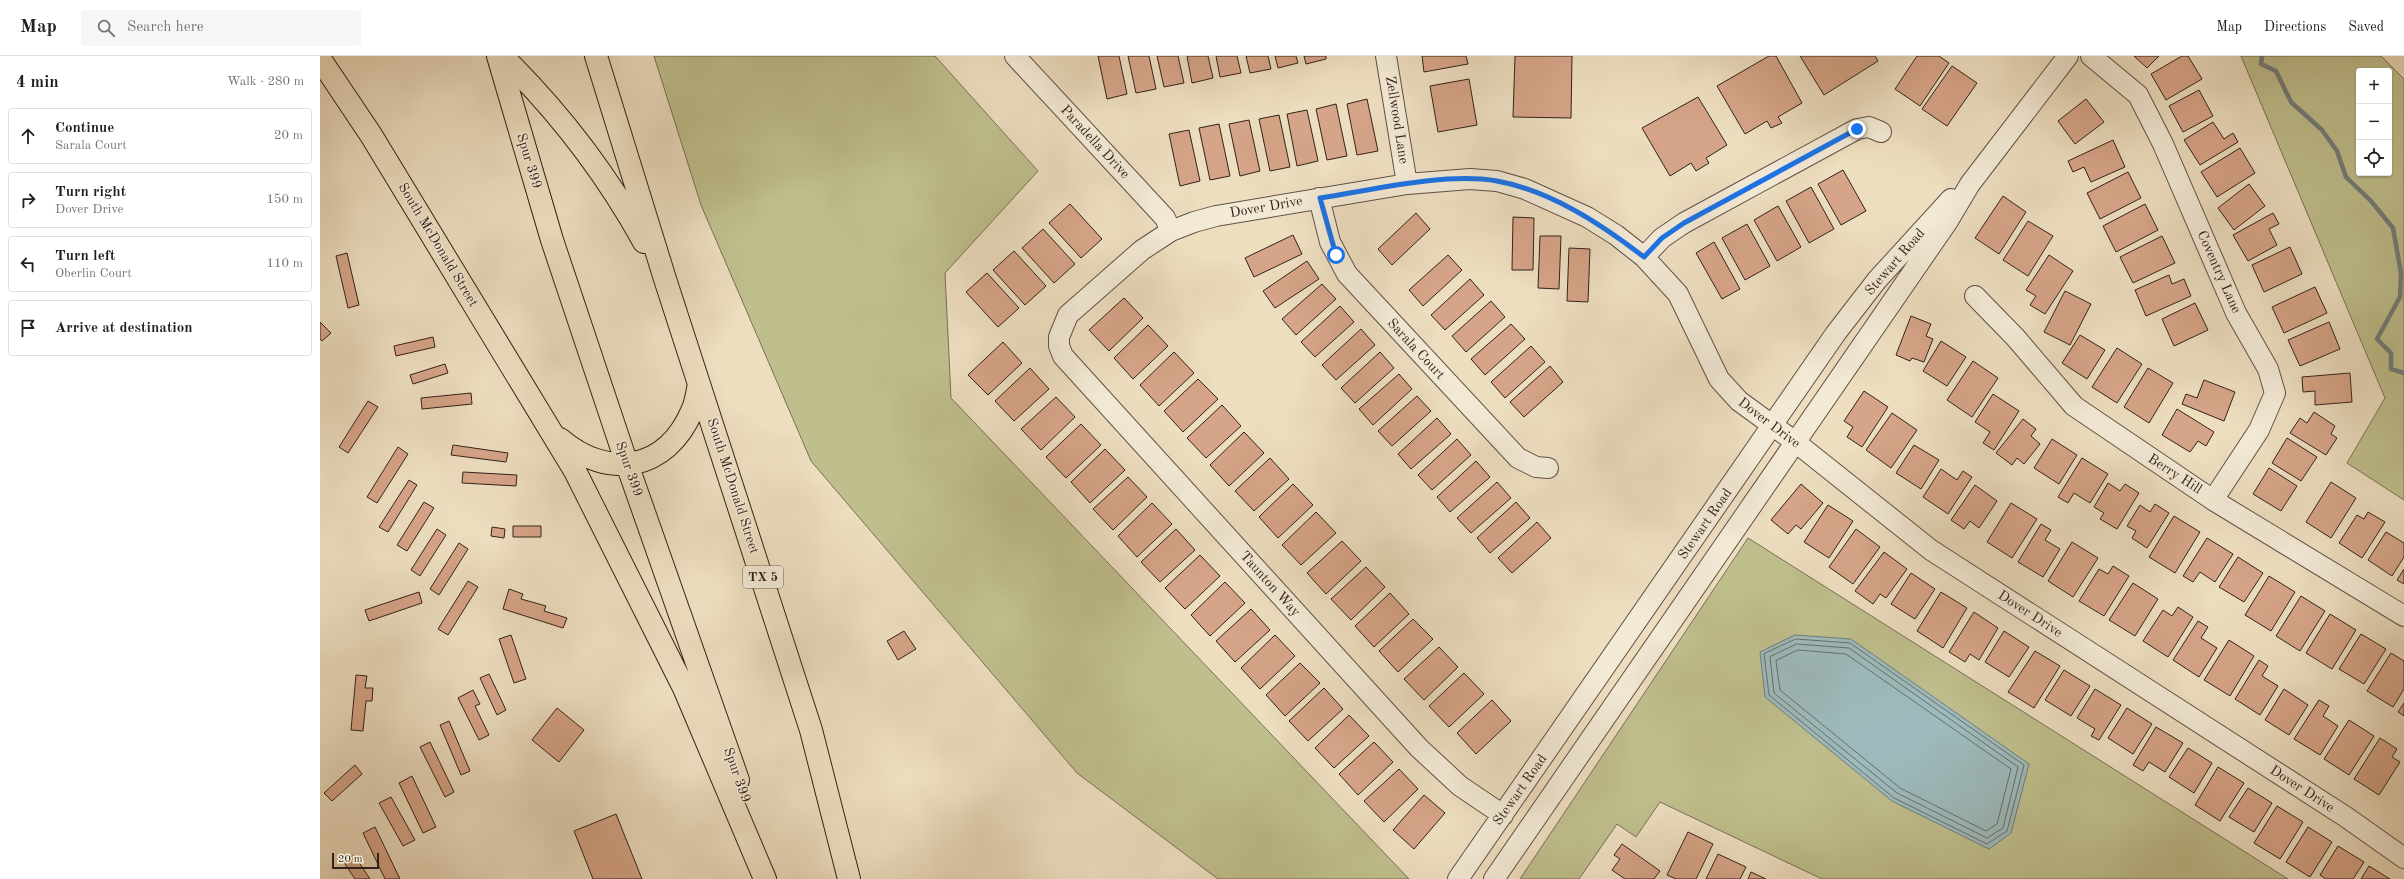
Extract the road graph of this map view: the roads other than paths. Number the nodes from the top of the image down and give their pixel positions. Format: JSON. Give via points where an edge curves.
{"nodes":[{"id":1,"x":498,"y":56,"type":"edge"},
{"id":2,"x":502,"y":56,"type":"edge"},
{"id":3,"x":596,"y":56,"type":"edge"},
{"id":4,"x":1015,"y":56,"type":"edge"},
{"id":5,"x":1386,"y":56,"type":"edge"},
{"id":6,"x":2068,"y":56,"type":"edge"},
{"id":7,"x":2090,"y":56,"type":"edge"},
{"id":8,"x":320,"y":59,"type":"edge"},
{"id":9,"x":1882,"y":132,"type":"dead end"},
{"id":10,"x":1407,"y":184,"type":"junction"},
{"id":11,"x":1970,"y":184,"type":"junction"},
{"id":12,"x":1320,"y":198,"type":"junction"},
{"id":13,"x":1171,"y":231,"type":"junction"},
{"id":14,"x":1644,"y":257,"type":"junction"},
{"id":15,"x":665,"y":279,"type":"junction"},
{"id":16,"x":1975,"y":296,"type":"dead end"},
{"id":17,"x":1059,"y":336,"type":"joint"},
{"id":18,"x":699,"y":384,"type":"junction"},
{"id":19,"x":1772,"y":427,"type":"junction"},
{"id":20,"x":553,"y":433,"type":"junction"},
{"id":21,"x":1794,"y":441,"type":"junction"},
{"id":22,"x":627,"y":464,"type":"junction"},
{"id":23,"x":1548,"y":468,"type":"dead end"},
{"id":24,"x":2213,"y":500,"type":"junction"},
{"id":25,"x":2404,"y":616,"type":"edge"},
{"id":26,"x":1503,"y":815,"type":"junction"},
{"id":27,"x":2404,"y":858,"type":"edge"},
{"id":28,"x":765,"y":879,"type":"edge"},
{"id":29,"x":773,"y":879,"type":"edge"},
{"id":30,"x":849,"y":879,"type":"edge"},
{"id":31,"x":1458,"y":879,"type":"edge"},
{"id":32,"x":1494,"y":879,"type":"edge"}],
"edges":[{"from":1,"to":22,"type":"main road","name":"Spur 399","via":[[552,240]]},
{"from":2,"to":15,"type":"main road","number":"TX 5","via":[[539,93],[601,171],[632,219]]},
{"from":3,"to":15,"type":"main road"},
{"from":4,"to":13,"type":"street","name":"Paradella Drive","via":[[1165,218]]},
{"from":5,"to":10,"type":"street","name":"Zellwood Lane"},
{"from":6,"to":11,"type":"street","name":"Stewart Road"},
{"from":7,"to":24,"type":"street","name":"Coventry Lane","via":[[2138,95],[2163,144],[2236,313],[2268,370],[2275,393],[2259,430]]},
{"from":8,"to":20,"type":"main road","name":"South McDonald Street","via":[[371,135]]},
{"from":9,"to":14,"type":"street","via":[[1869,127],[1857,129],[1684,223],[1662,238]]},
{"from":10,"to":12,"type":"street","name":"Dover Drive"},
{"from":10,"to":14,"type":"street","name":"Dover Drive","via":[[1470,179],[1497,181],[1525,189],[1587,217]]},
{"from":11,"to":19,"type":"street","name":"Stewart Road","via":[[1947,202],[1877,280],[1836,333]]},
{"from":11,"to":21,"type":"street","name":"Stewart Road","via":[[1948,221]]},
{"from":12,"to":13,"type":"street","name":"Dover Drive","via":[[1216,216]]},
{"from":12,"to":23,"type":"street","name":"Sarala Court","via":[[1330,242],[1347,274],[1518,458],[1536,467]]},
{"from":13,"to":17,"type":"street","name":"Dover Drive","via":[[1142,250],[1068,314]]},
{"from":14,"to":19,"type":"street","name":"Dover Drive","via":[[1678,294],[1686,307],[1719,380],[1739,401]]},
{"from":15,"to":18,"type":"main road","name":"South McDonald Street","number":"TX 5"},
{"from":16,"to":24,"type":"street","name":"Berry Hill","via":[[2015,337],[2074,406]]},
{"from":17,"to":26,"type":"street","name":"Taunton Way","via":[[1063,356],[1419,748],[1460,786]]},
{"from":18,"to":22,"type":"main road","via":[[693,410],[675,440],[649,460]]},
{"from":18,"to":30,"type":"main road","name":"South McDonald Street","number":"TX 5","via":[[811,730]]},
{"from":19,"to":21,"type":"street","name":"Dover Drive"},
{"from":19,"to":26,"type":"street","name":"Stewart Road"},
{"from":20,"to":22,"type":"main road","via":[[579,455],[606,464]]},
{"from":20,"to":28,"type":"main road","via":[[627,572],[684,688]]},
{"from":21,"to":27,"type":"street","name":"Dover Drive","via":[[1931,550],[2340,813]]},
{"from":21,"to":32,"type":"street","name":"Stewart Road"},
{"from":22,"to":29,"type":"main road","name":"Spur 399"},
{"from":24,"to":25,"type":"street","name":"Berry Hill"},
{"from":26,"to":31,"type":"street","name":"Stewart Road"}]}
